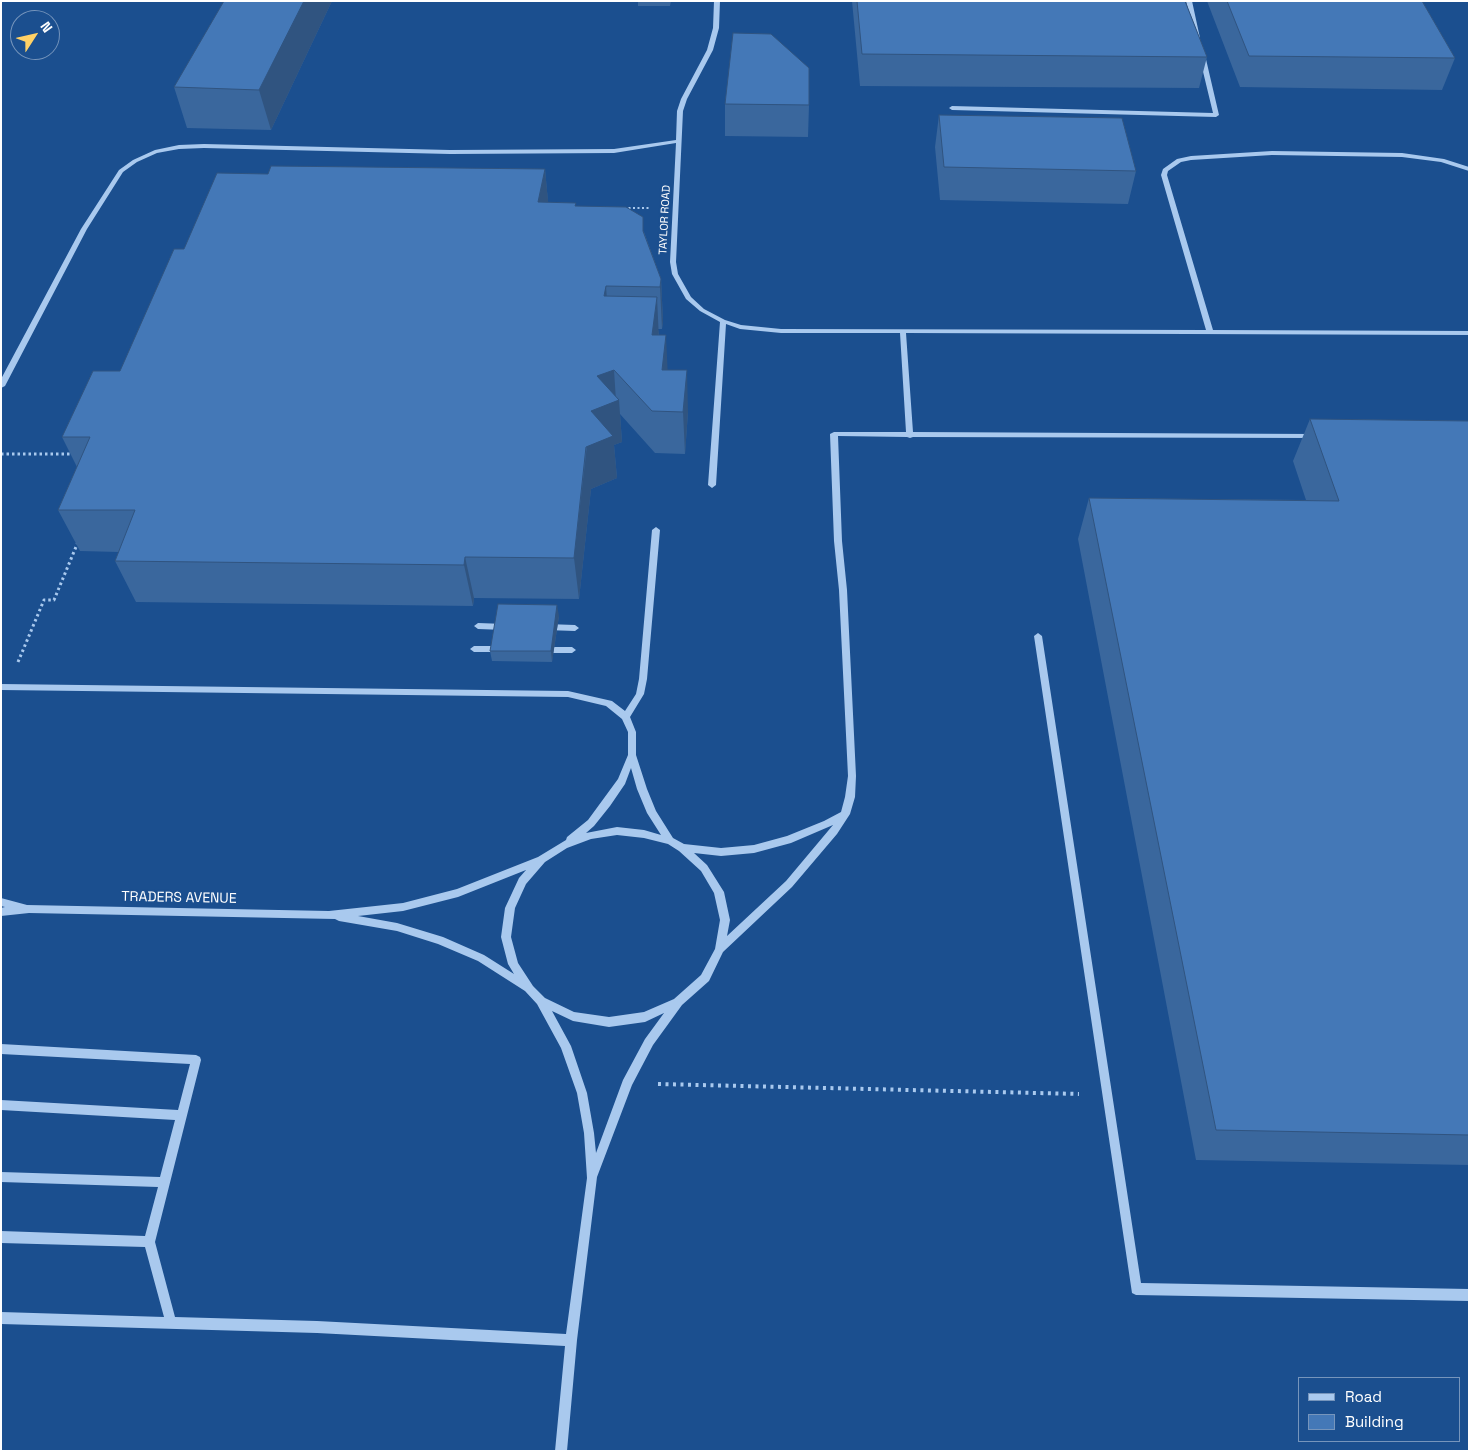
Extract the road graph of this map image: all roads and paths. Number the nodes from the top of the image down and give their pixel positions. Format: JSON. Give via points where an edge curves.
{"nodes":[{"id":1,"x":717,"y":1,"type":"edge"},
{"id":2,"x":1190,"y":4,"type":"edge"},
{"id":3,"x":1199,"y":42,"type":"edge"},
{"id":4,"x":1201,"y":52,"type":"edge"},
{"id":5,"x":952,"y":108,"type":"dead end"},
{"id":6,"x":678,"y":141,"type":"junction"},
{"id":7,"x":1469,"y":169,"type":"edge"},
{"id":8,"x":615,"y":208,"type":"edge"},
{"id":9,"x":675,"y":208,"type":"junction"},
{"id":10,"x":723,"y":321,"type":"junction"},
{"id":11,"x":903,"y":333,"type":"junction"},
{"id":12,"x":1210,"y":333,"type":"junction"},
{"id":13,"x":1469,"y":334,"type":"edge"},
{"id":14,"x":1,"y":386,"type":"edge"},
{"id":15,"x":910,"y":436,"type":"junction"},
{"id":16,"x":1320,"y":436,"type":"edge"},
{"id":17,"x":1,"y":454,"type":"edge"},
{"id":18,"x":78,"y":454,"type":"edge"},
{"id":19,"x":712,"y":485,"type":"dead end"},
{"id":20,"x":656,"y":530,"type":"dead end"},
{"id":21,"x":80,"y":536,"type":"edge"},
{"id":22,"x":478,"y":626,"type":"dead end"},
{"id":23,"x":517,"y":627,"type":"edge"},
{"id":24,"x":536,"y":627,"type":"edge"},
{"id":25,"x":575,"y":628,"type":"dead end"},
{"id":26,"x":1038,"y":636,"type":"dead end"},
{"id":27,"x":474,"y":649,"type":"dead end"},
{"id":28,"x":514,"y":650,"type":"edge"},
{"id":29,"x":533,"y":650,"type":"edge"},
{"id":30,"x":572,"y":650,"type":"dead end"},
{"id":31,"x":4,"y":687,"type":"edge"},
{"id":32,"x":626,"y":717,"type":"junction"},
{"id":33,"x":632,"y":755,"type":"junction"},
{"id":34,"x":845,"y":814,"type":"junction"},
{"id":35,"x":670,"y":841,"type":"junction"},
{"id":36,"x":564,"y":845,"type":"junction"},
{"id":37,"x":682,"y":848,"type":"junction"},
{"id":38,"x":542,"y":859,"type":"junction"},
{"id":39,"x":1,"y":902,"type":"edge"},
{"id":40,"x":29,"y":909,"type":"junction"},
{"id":41,"x":1,"y":912,"type":"edge"},
{"id":42,"x":329,"y":915,"type":"junction"},
{"id":43,"x":720,"y":949,"type":"junction"},
{"id":44,"x":530,"y":989,"type":"junction"},
{"id":45,"x":541,"y":1001,"type":"junction"},
{"id":46,"x":678,"y":1002,"type":"junction"},
{"id":47,"x":1,"y":1048,"type":"edge"},
{"id":48,"x":627,"y":1083,"type":"junction"},
{"id":49,"x":1106,"y":1095,"type":"junction"},
{"id":50,"x":1,"y":1106,"type":"edge"},
{"id":51,"x":180,"y":1115,"type":"junction"},
{"id":52,"x":1,"y":1177,"type":"edge"},
{"id":53,"x":592,"y":1178,"type":"junction"},
{"id":54,"x":163,"y":1182,"type":"junction"},
{"id":55,"x":1,"y":1237,"type":"edge"},
{"id":56,"x":148,"y":1242,"type":"junction"},
{"id":57,"x":1469,"y":1295,"type":"edge"},
{"id":58,"x":6,"y":1318,"type":"edge"},
{"id":59,"x":171,"y":1322,"type":"junction"},
{"id":60,"x":571,"y":1340,"type":"junction"},
{"id":61,"x":561,"y":1451,"type":"edge"}],
"edges":[{"from":1,"to":6,"type":"street","name":"TAYLOR ROAD","via":[[716,28],[710,50],[680,110]]},
{"from":2,"to":3,"type":"street"},
{"from":4,"to":5,"type":"street","via":[[1216,115]]},
{"from":6,"to":9,"type":"street","name":"TAYLOR ROAD"},
{"from":6,"to":14,"type":"street","via":[[614,151],[450,152],[204,146],[155,152],[122,171],[84,229]]},
{"from":7,"to":12,"type":"street","via":[[1442,160],[1402,154],[1272,154],[1185,159],[1171,165],[1164,175]]},
{"from":8,"to":9,"type":"path"},
{"from":9,"to":10,"type":"street","name":"TAYLOR ROAD","via":[[675,274],[688,298]]},
{"from":10,"to":11,"type":"street","name":"TAYLOR ROAD","via":[[740,327],[774,331]]},
{"from":10,"to":19,"type":"street"},
{"from":11,"to":12,"type":"street","name":"TAYLOR ROAD"},
{"from":11,"to":15,"type":"street"},
{"from":12,"to":13,"type":"street"},
{"from":15,"to":16,"type":"street"},
{"from":15,"to":34,"type":"street","via":[[834,434],[852,776]]},
{"from":17,"to":18,"type":"path"},
{"from":20,"to":32,"type":"street","via":[[643,679],[640,694]]},
{"from":21,"to":31,"type":"path","via":[[54,600],[44,600]]},
{"from":22,"to":23,"type":"street"},
{"from":24,"to":25,"type":"street"},
{"from":26,"to":49,"type":"street"},
{"from":27,"to":28,"type":"street"},
{"from":29,"to":30,"type":"street"},
{"from":31,"to":32,"type":"street","via":[[568,694],[609,703]]},
{"from":32,"to":33,"type":"street","via":[[632,732]]},
{"from":33,"to":35,"type":"street","via":[[652,813]]},
{"from":33,"to":36,"type":"street","via":[[622,781],[607,804],[591,823]]},
{"from":34,"to":37,"type":"street","via":[[788,840],[754,849],[721,852]]},
{"from":34,"to":43,"type":"street","via":[[789,884]]},
{"from":35,"to":36,"type":"street","via":[[617,831],[590,835]]},
{"from":35,"to":37,"type":"street"},
{"from":36,"to":38,"type":"street"},
{"from":37,"to":43,"type":"street","via":[[704,868],[719,892],[725,920]]},
{"from":38,"to":42,"type":"street","name":"TRADERS AVENUE","via":[[458,893],[403,907]]},
{"from":38,"to":44,"type":"street","via":[[522,881],[510,908],[506,936],[513,964]]},
{"from":39,"to":40,"type":"street","name":"TRADERS AVENUE"},
{"from":40,"to":41,"type":"street","name":"TRADERS AVENUE"},
{"from":40,"to":42,"type":"street","name":"TRADERS AVENUE"},
{"from":42,"to":44,"type":"street","name":"TRADERS AVENUE","via":[[397,927],[440,940],[481,958]]},
{"from":43,"to":46,"type":"street","via":[[705,978]]},
{"from":44,"to":45,"type":"street"},
{"from":45,"to":46,"type":"street","via":[[573,1016],[609,1022],[645,1017]]},
{"from":45,"to":53,"type":"street","via":[[566,1046],[582,1093]]},
{"from":46,"to":48,"type":"street","via":[[649,1042]]},
{"from":47,"to":51,"type":"street","via":[[196,1060]]},
{"from":48,"to":49,"type":"path"},
{"from":48,"to":53,"type":"street"},
{"from":49,"to":57,"type":"street","via":[[1136,1289]]},
{"from":50,"to":51,"type":"street"},
{"from":51,"to":54,"type":"street"},
{"from":52,"to":54,"type":"street"},
{"from":53,"to":60,"type":"street"},
{"from":54,"to":56,"type":"street"},
{"from":55,"to":56,"type":"street"},
{"from":56,"to":59,"type":"street"},
{"from":58,"to":59,"type":"street"},
{"from":59,"to":60,"type":"street"},
{"from":60,"to":61,"type":"street"}]}
